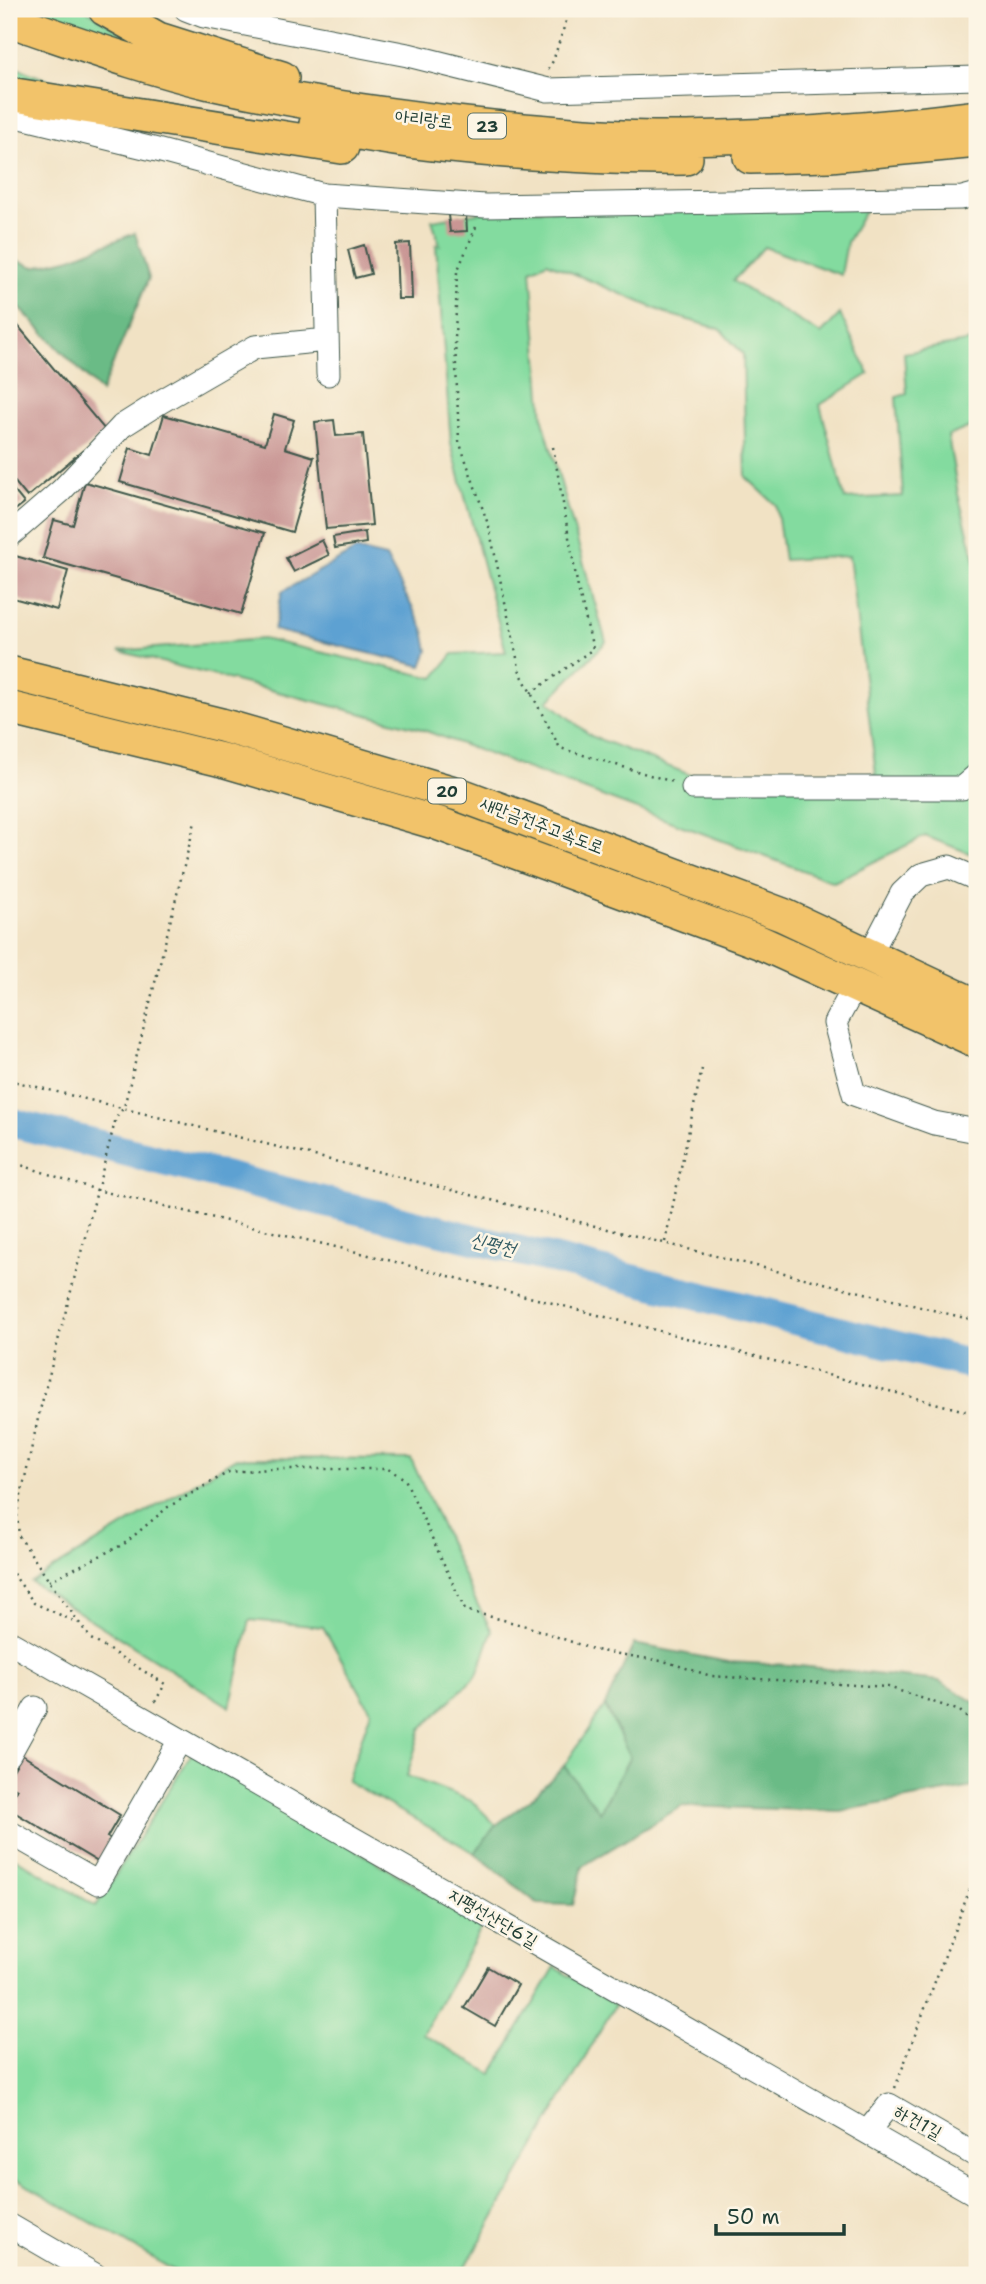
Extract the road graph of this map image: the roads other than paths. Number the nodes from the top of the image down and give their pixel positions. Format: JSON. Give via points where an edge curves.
{"nodes":[{"id":1,"x":105,"y":9,"type":"edge"},
{"id":2,"x":186,"y":9,"type":"edge"},
{"id":3,"x":9,"y":20,"type":"edge"},
{"id":4,"x":9,"y":44,"type":"edge"},
{"id":5,"x":977,"y":78,"type":"edge"},
{"id":6,"x":9,"y":94,"type":"edge"},
{"id":7,"x":310,"y":103,"type":"junction"},
{"id":8,"x":9,"y":114,"type":"edge"},
{"id":9,"x":977,"y":117,"type":"edge"},
{"id":10,"x":371,"y":137,"type":"junction"},
{"id":11,"x":977,"y":141,"type":"edge"},
{"id":12,"x":977,"y":194,"type":"edge"},
{"id":13,"x":324,"y":195,"type":"junction"},
{"id":14,"x":327,"y":340,"type":"junction"},
{"id":15,"x":328,"y":374,"type":"dead end"},
{"id":16,"x":9,"y":536,"type":"edge"},
{"id":17,"x":9,"y":673,"type":"edge"},
{"id":18,"x":9,"y":708,"type":"edge"},
{"id":19,"x":977,"y":775,"type":"edge"},
{"id":20,"x":693,"y":788,"type":"road end"},
{"id":21,"x":977,"y":879,"type":"edge"},
{"id":22,"x":869,"y":956,"type":"junction"},
{"id":23,"x":855,"y":986,"type":"junction"},
{"id":24,"x":977,"y":1006,"type":"edge"},
{"id":25,"x":977,"y":1041,"type":"edge"},
{"id":26,"x":977,"y":1131,"type":"edge"},
{"id":27,"x":9,"y":1642,"type":"edge"},
{"id":28,"x":35,"y":1708,"type":"dead end"},
{"id":29,"x":180,"y":1740,"type":"junction"},
{"id":30,"x":9,"y":1755,"type":"edge"},
{"id":31,"x":9,"y":1832,"type":"edge"},
{"id":32,"x":867,"y":2132,"type":"junction"},
{"id":33,"x":977,"y":2156,"type":"edge"},
{"id":34,"x":977,"y":2195,"type":"edge"},
{"id":35,"x":9,"y":2225,"type":"edge"},
{"id":36,"x":95,"y":2275,"type":"edge"}],
"edges":[{"from":1,"to":7,"type":"highway","via":[[158,39],[301,85]]},
{"from":2,"to":5,"type":"street","via":[[408,55],[548,90]]},
{"from":3,"to":7,"type":"highway","name":"아리랑로","number":"23","via":[[208,82]]},
{"from":4,"to":10,"type":"highway","name":"아리랑로","number":"23","via":[[101,74]]},
{"from":6,"to":10,"type":"highway","via":[[357,149]]},
{"from":7,"to":9,"type":"highway","name":"아리랑로","number":"23","via":[[550,132],[686,138],[883,128]]},
{"from":8,"to":13,"type":"street"},
{"from":10,"to":11,"type":"highway","name":"아리랑로","number":"23","via":[[458,148],[632,159],[830,155]]},
{"from":12,"to":13,"type":"street","via":[[937,199],[485,206]]},
{"from":13,"to":14,"type":"street"},
{"from":14,"to":15,"type":"street"},
{"from":14,"to":16,"type":"street","via":[[255,347],[160,402],[122,426],[61,491]]},
{"from":17,"to":22,"type":"highway","name":"새만금전주고속도로","number":"20","via":[[221,725],[461,795],[783,915]]},
{"from":18,"to":23,"type":"highway","name":"새만금전주고속도로","number":"20","via":[[222,760],[437,823],[759,942]]},
{"from":19,"to":20,"type":"street","via":[[962,788]]},
{"from":21,"to":22,"type":"street","via":[[949,867],[921,874],[902,892]]},
{"from":22,"to":24,"type":"highway","name":"새만금전주고속도로","number":"20"},
{"from":23,"to":25,"type":"highway","name":"새만금전주고속도로","number":"20"},
{"from":23,"to":26,"type":"street","via":[[835,1023],[854,1094],[934,1123]]},
{"from":27,"to":29,"type":"street","name":"지평선산단6길"},
{"from":28,"to":30,"type":"street"},
{"from":29,"to":31,"type":"street","via":[[98,1883]]},
{"from":29,"to":32,"type":"street","name":"지평선산단6길"},
{"from":32,"to":33,"type":"street","name":"하건1길","via":[[889,2105]]},
{"from":32,"to":34,"type":"street","name":"지평선산단6길"},
{"from":35,"to":36,"type":"street"}]}
